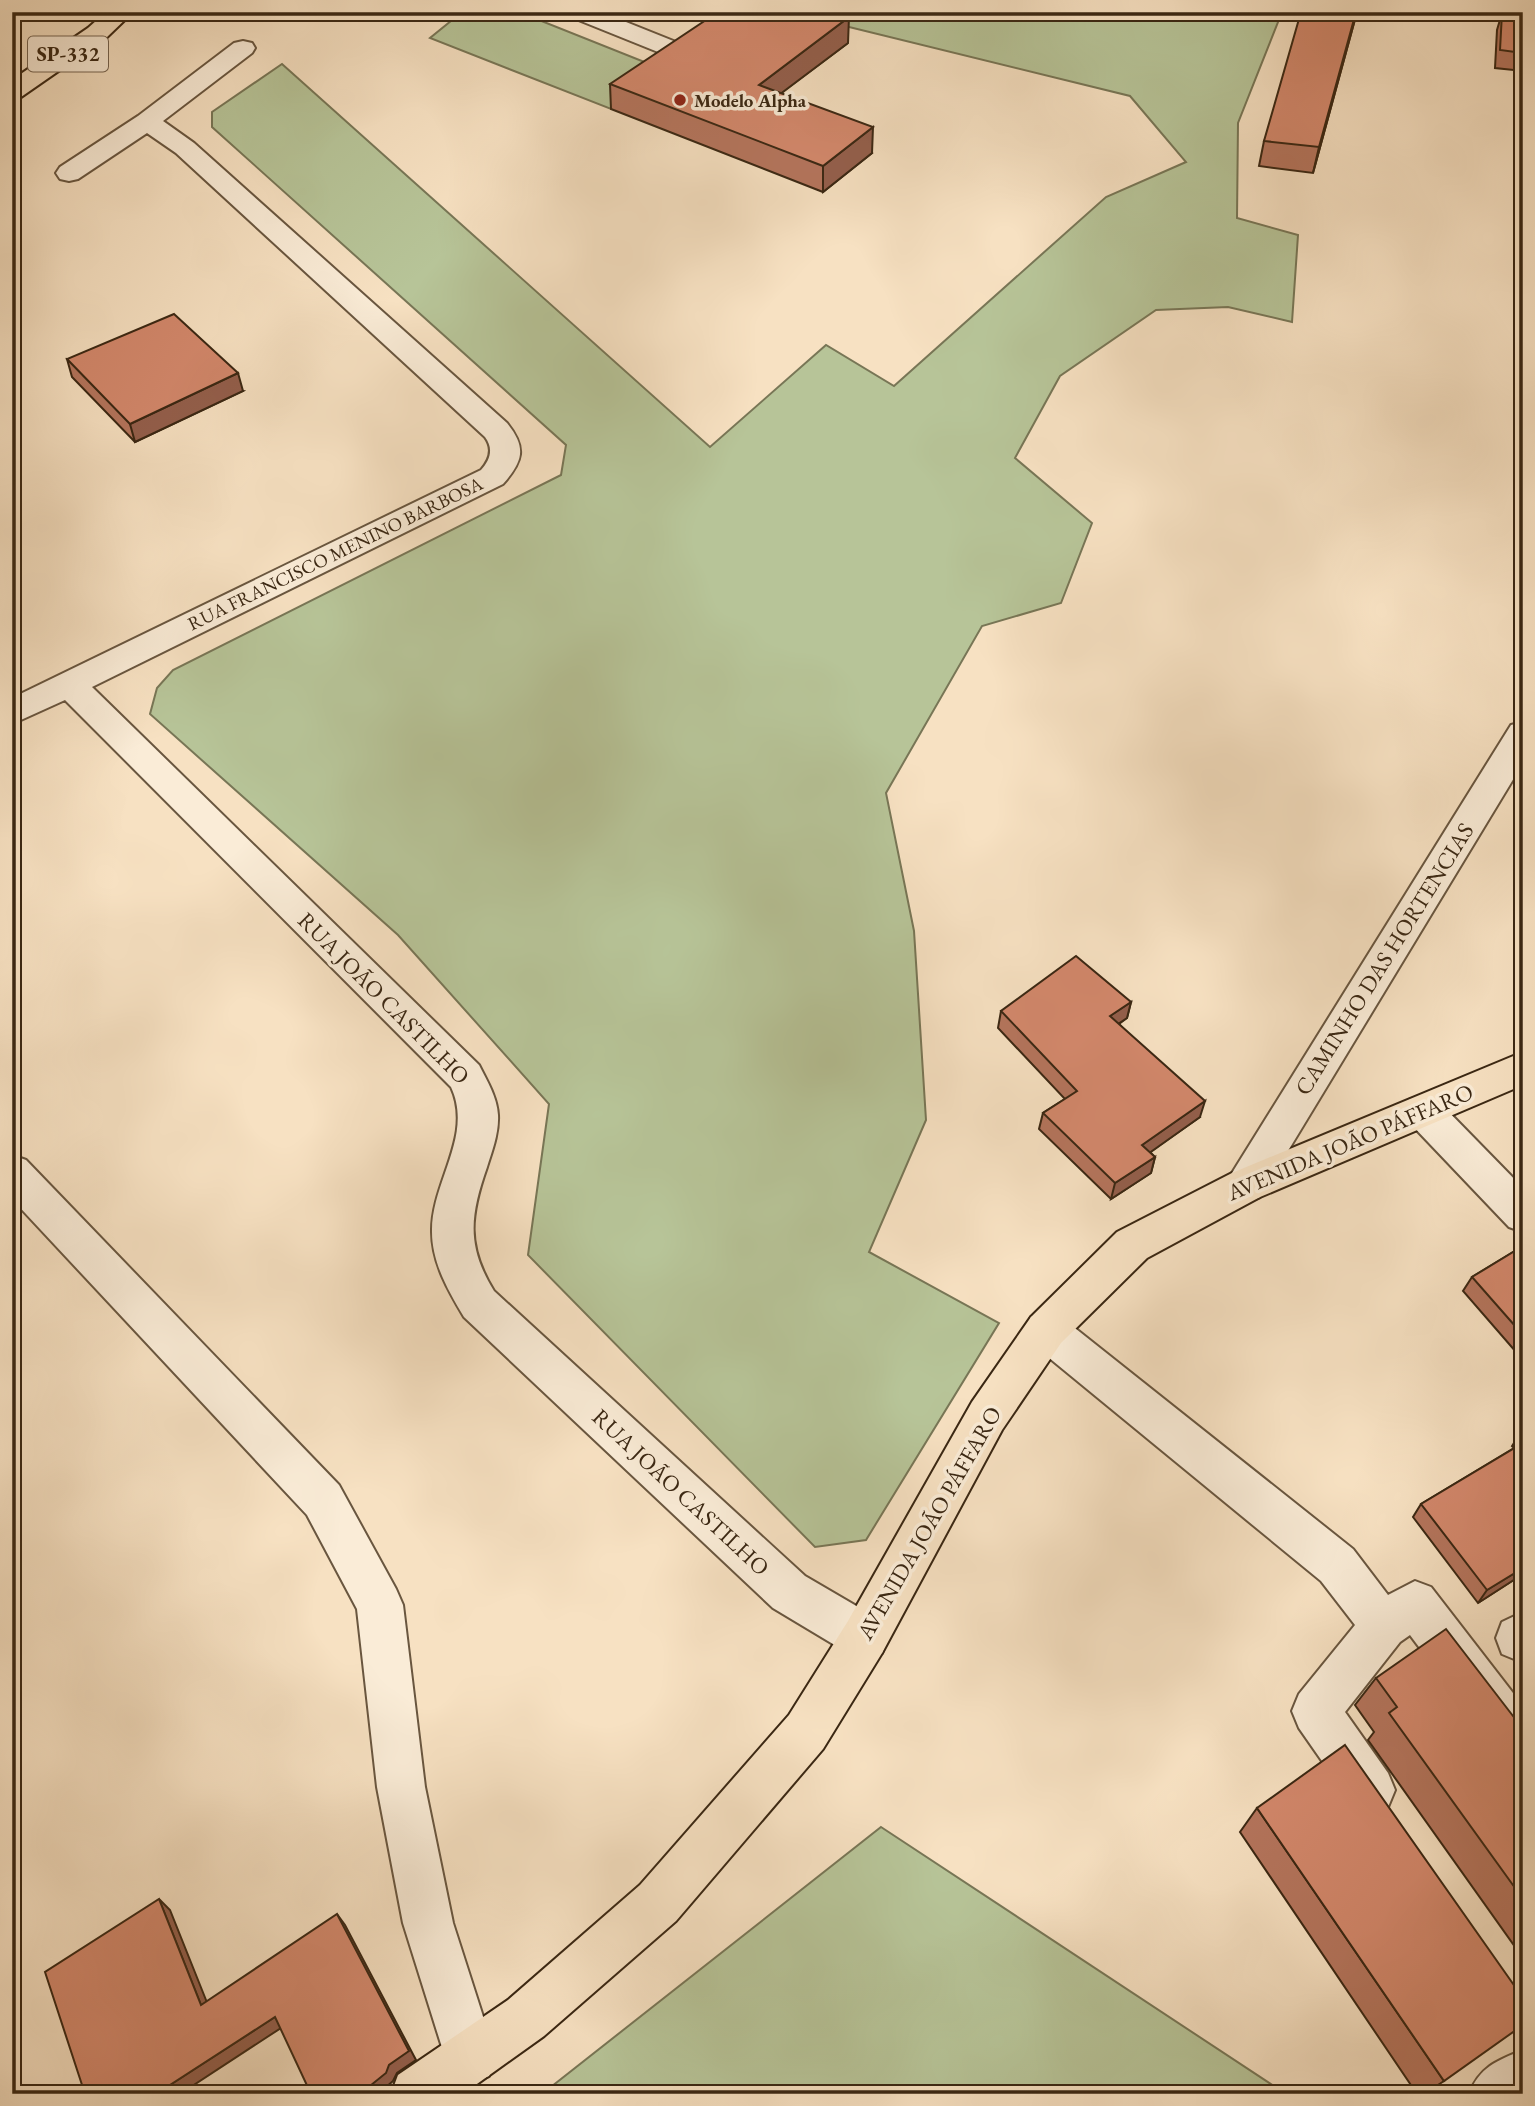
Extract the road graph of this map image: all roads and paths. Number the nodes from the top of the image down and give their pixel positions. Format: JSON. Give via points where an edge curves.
{"nodes":[{"id":1,"x":121,"y":12,"type":"edge"},
{"id":2,"x":579,"y":12,"type":"edge"},
{"id":3,"x":1513,"y":12,"type":"edge"},
{"id":4,"x":1523,"y":15,"type":"edge"},
{"id":5,"x":243,"y":48,"type":"dead end"},
{"id":6,"x":672,"y":49,"type":"edge"},
{"id":7,"x":12,"y":92,"type":"edge"},
{"id":8,"x":147,"y":121,"type":"junction"},
{"id":9,"x":69,"y":173,"type":"dead end"},
{"id":10,"x":69,"y":684,"type":"junction"},
{"id":11,"x":12,"y":712,"type":"edge"},
{"id":12,"x":1523,"y":734,"type":"edge"},
{"id":13,"x":1522,"y":1067,"type":"edge"},
{"id":14,"x":1423,"y":1111,"type":"junction"},
{"id":15,"x":12,"y":1172,"type":"edge"},
{"id":16,"x":1246,"y":1185,"type":"junction"},
{"id":17,"x":1523,"y":1215,"type":"edge"},
{"id":18,"x":1046,"y":1329,"type":"junction"},
{"id":19,"x":1384,"y":1626,"type":"junction"},
{"id":20,"x":865,"y":1637,"type":"junction"},
{"id":21,"x":1523,"y":1746,"type":"edge"},
{"id":22,"x":1396,"y":1825,"type":"edge"},
{"id":23,"x":470,"y":2057,"type":"junction"},
{"id":24,"x":1523,"y":2076,"type":"edge"},
{"id":25,"x":417,"y":2094,"type":"edge"},
{"id":26,"x":1495,"y":2094,"type":"edge"}],
"edges":[{"from":1,"to":7,"type":"main road","number":"SP-332"},
{"from":2,"to":6,"type":"street"},
{"from":3,"to":4,"type":"street"},
{"from":5,"to":8,"type":"street"},
{"from":8,"to":9,"type":"street"},
{"from":8,"to":10,"type":"street","name":"RUA FRANCISCO MENINO BARBOSA","via":[[185,148],[496,430],[504,438],[506,457],[492,477]]},
{"from":10,"to":11,"type":"street","name":"RUA FRANCISCO MENINO BARBOSA"},
{"from":10,"to":20,"type":"street","name":"RUA JOÃO CASTILHO","via":[[466,1076],[480,1105],[480,1127],[452,1228],[455,1255],[479,1304],[789,1592]]},
{"from":12,"to":16,"type":"street","name":"CAMINHO DAS HORTENCIAS"},
{"from":13,"to":14,"type":"main road","name":"AVENIDA JOÃO PÁFFARO"},
{"from":14,"to":16,"type":"main road","name":"AVENIDA JOÃO PÁFFARO"},
{"from":14,"to":17,"type":"street"},
{"from":15,"to":23,"type":"street","via":[[323,1500],[380,1605],[403,1801],[428,1923]]},
{"from":16,"to":18,"type":"main road","name":"AVENIDA JOÃO PÁFFARO","via":[[1132,1245]]},
{"from":18,"to":19,"type":"street","via":[[1337,1565]]},
{"from":18,"to":20,"type":"main road","name":"AVENIDA JOÃO PÁFFARO","via":[[987,1416]]},
{"from":19,"to":21,"type":"street","via":[[1415,1603]]},
{"from":19,"to":22,"type":"street","via":[[1317,1711]]},
{"from":20,"to":23,"type":"main road","name":"AVENIDA JOÃO PÁFFARO","via":[[806,1732],[658,1903],[526,2018]]},
{"from":23,"to":25,"type":"main road","name":"AVENIDA JOÃO PÁFFARO"},
{"from":24,"to":26,"type":"street"}]}
